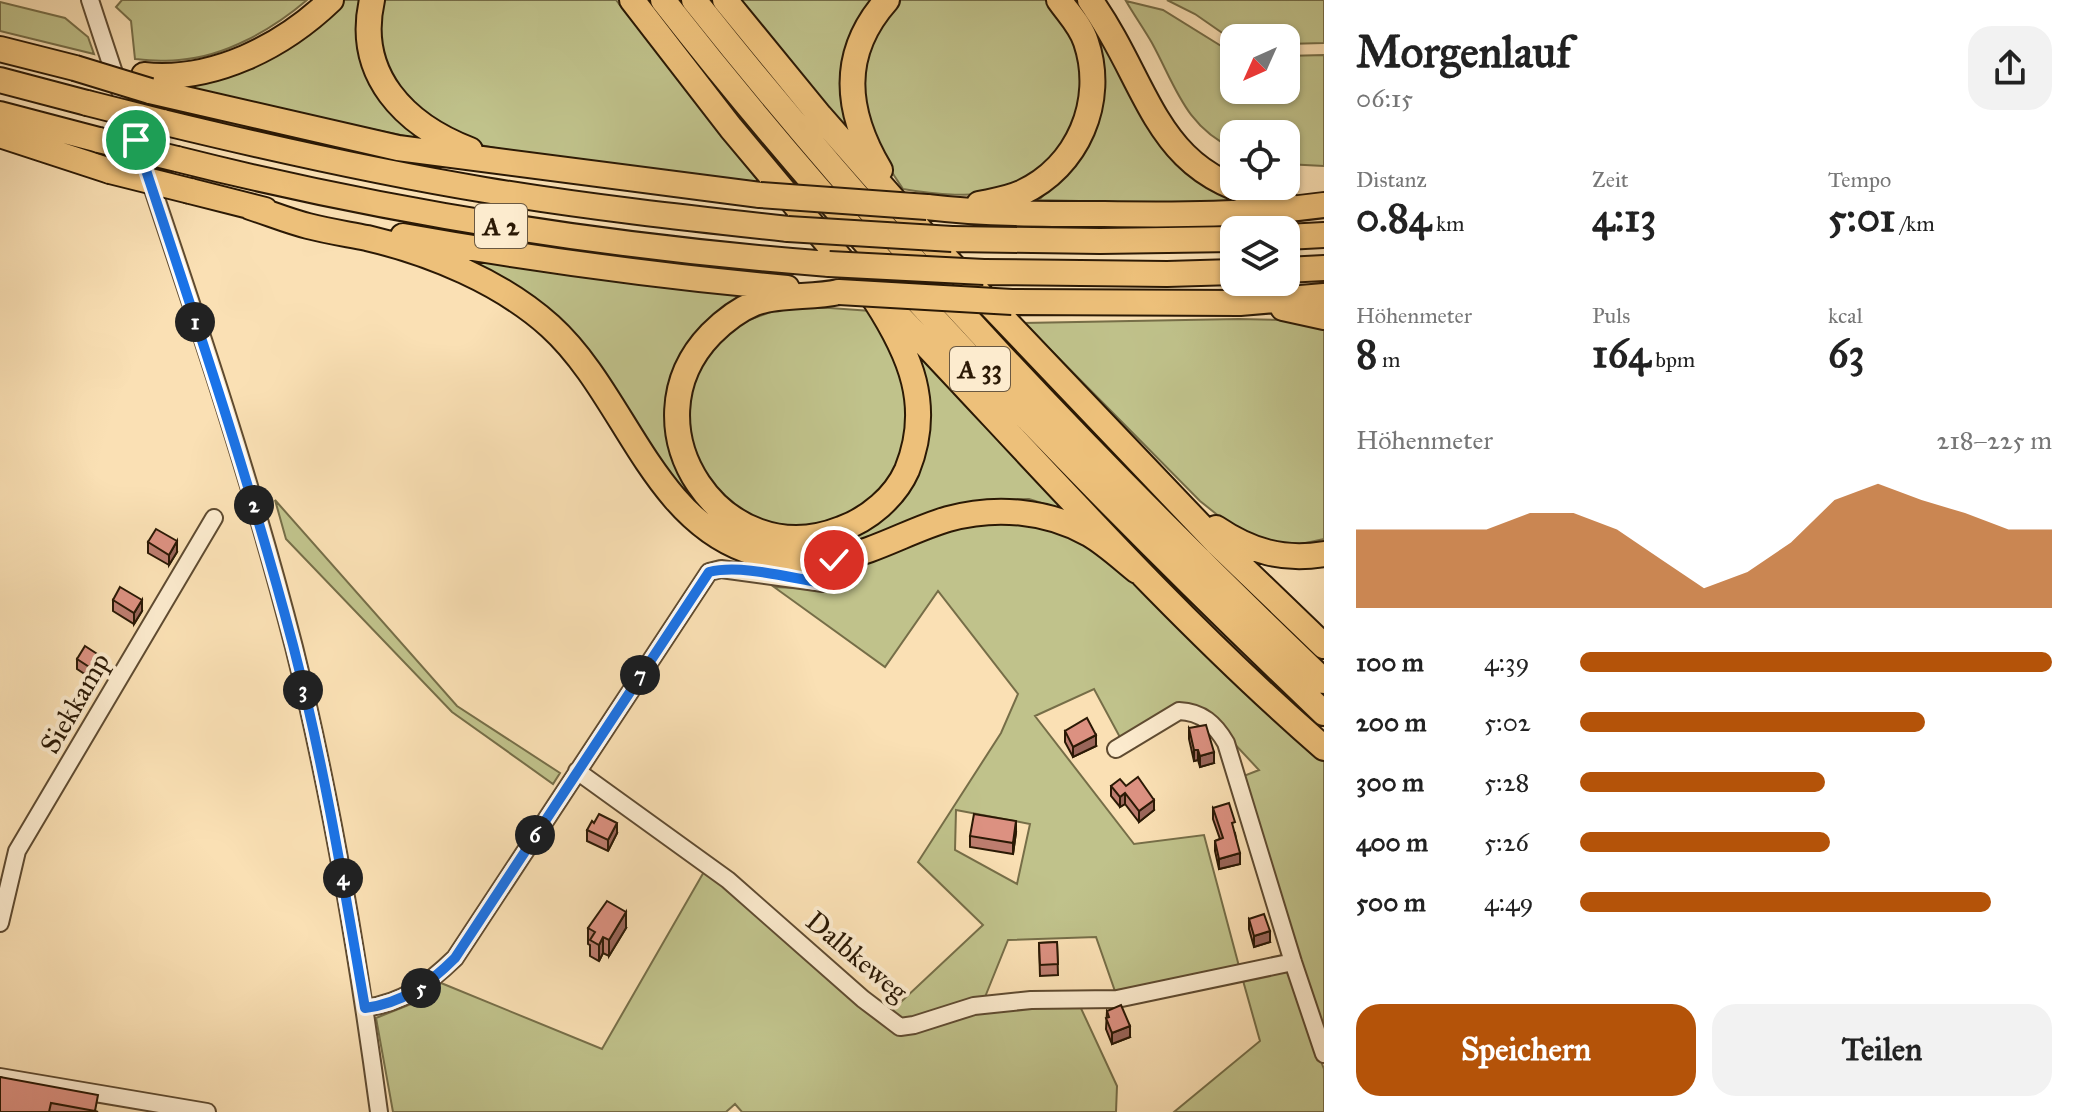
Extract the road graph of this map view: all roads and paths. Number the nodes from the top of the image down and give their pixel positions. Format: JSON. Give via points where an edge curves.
{"nodes":[{"id":1,"x":90,"y":0,"type":"edge"},
{"id":2,"x":331,"y":0,"type":"edge"},
{"id":3,"x":372,"y":0,"type":"edge"},
{"id":4,"x":632,"y":0,"type":"edge"},
{"id":5,"x":663,"y":0,"type":"edge"},
{"id":6,"x":694,"y":0,"type":"edge"},
{"id":7,"x":725,"y":0,"type":"edge"},
{"id":8,"x":887,"y":0,"type":"edge"},
{"id":9,"x":1059,"y":0,"type":"edge"},
{"id":10,"x":1090,"y":0,"type":"edge"},
{"id":11,"x":0,"y":49,"type":"edge"},
{"id":12,"x":0,"y":80,"type":"edge"},
{"id":13,"x":147,"y":83,"type":"junction"},
{"id":14,"x":0,"y":114,"type":"edge"},
{"id":15,"x":0,"y":135,"type":"edge"},
{"id":16,"x":510,"y":164,"type":"junction"},
{"id":17,"x":1324,"y":205,"type":"edge"},
{"id":18,"x":250,"y":207,"type":"junction"},
{"id":19,"x":939,"y":209,"type":"junction"},
{"id":20,"x":1324,"y":235,"type":"edge"},
{"id":21,"x":1300,"y":236,"type":"edge"},
{"id":22,"x":1220,"y":239,"type":"edge"},
{"id":23,"x":943,"y":243,"type":"junction"},
{"id":24,"x":829,"y":254,"type":"junction"},
{"id":25,"x":1324,"y":268,"type":"edge"},
{"id":26,"x":1300,"y":269,"type":"edge"},
{"id":27,"x":1220,"y":272,"type":"edge"},
{"id":28,"x":839,"y":292,"type":"junction"},
{"id":29,"x":1324,"y":296,"type":"edge"},
{"id":30,"x":1240,"y":303,"type":"junction"},
{"id":31,"x":1324,"y":317,"type":"edge"},
{"id":32,"x":1181,"y":503,"type":"junction"},
{"id":33,"x":214,"y":518,"type":"dead end"},
{"id":34,"x":1324,"y":554,"type":"edge"},
{"id":35,"x":834,"y":560,"type":"junction"},
{"id":36,"x":1137,"y":571,"type":"junction"},
{"id":37,"x":1324,"y":646,"type":"edge"},
{"id":38,"x":1324,"y":681,"type":"edge"},
{"id":39,"x":1324,"y":713,"type":"edge"},
{"id":40,"x":1324,"y":748,"type":"edge"},
{"id":41,"x":1116,"y":749,"type":"dead end"},
{"id":42,"x":577,"y":771,"type":"junction"},
{"id":43,"x":0,"y":923,"type":"edge"},
{"id":44,"x":1293,"y":962,"type":"junction"},
{"id":45,"x":365,"y":1008,"type":"junction"},
{"id":46,"x":1324,"y":1054,"type":"edge"},
{"id":47,"x":0,"y":1077,"type":"edge"},
{"id":48,"x":207,"y":1112,"type":"edge"},
{"id":49,"x":379,"y":1112,"type":"edge"}],
"edges":[{"from":1,"to":45,"type":"street","via":[[248,481],[294,647],[330,808]]},
{"from":2,"to":13,"type":"highway","via":[[278,42],[235,62]]},
{"from":3,"to":16,"type":"highway","via":[[369,26],[376,70],[403,109],[441,139]]},
{"from":4,"to":24,"type":"highway"},
{"from":5,"to":39,"type":"highway","number":"A 33","via":[[927,314]]},
{"from":6,"to":38,"type":"highway","number":"A 33","via":[[849,189],[962,316]]},
{"from":7,"to":23,"type":"highway","via":[[820,116]]},
{"from":8,"to":23,"type":"highway","via":[[859,46],[851,99],[866,147],[886,181]]},
{"from":9,"to":19,"type":"highway","via":[[1085,40],[1091,64],[1090,110],[1073,150],[1020,194]]},
{"from":10,"to":17,"type":"highway","via":[[1155,119],[1190,160],[1252,195]]},
{"from":11,"to":13,"type":"highway","bridge":true},
{"from":12,"to":23,"type":"highway","number":"A 2","bridge":true,"via":[[281,151],[484,190]]},
{"from":13,"to":16,"type":"highway","via":[[398,148]]},
{"from":14,"to":24,"type":"highway","number":"A 2","bridge":true,"via":[[320,193],[490,224],[641,246]]},
{"from":15,"to":18,"type":"highway","bridge":true,"via":[[110,171]]},
{"from":16,"to":19,"type":"highway","bridge":true,"via":[[760,195]]},
{"from":17,"to":19,"type":"highway","via":[[1146,214]]},
{"from":18,"to":28,"type":"highway","via":[[480,250],[686,279]]},
{"from":18,"to":35,"type":"highway","via":[[405,249],[457,269],[527,307],[570,345],[662,486],[713,533],[777,559]]},
{"from":20,"to":21,"type":"highway"},
{"from":22,"to":23,"type":"highway","number":"A 2"},
{"from":23,"to":32,"type":"highway"},
{"from":24,"to":27,"type":"highway","number":"A 2","bridge":true,"via":[[984,272]]},
{"from":24,"to":28,"type":"highway","via":[[875,300],[894,330],[919,407],[918,432],[904,476],[873,512],[812,538],[761,533],[736,521],[699,488],[680,446],[678,396],[702,344],[736,313],[757,302]]},
{"from":24,"to":36,"type":"highway"},
{"from":25,"to":26,"type":"highway"},
{"from":28,"to":30,"type":"highway","bridge":true,"via":[[1012,302]]},
{"from":29,"to":30,"type":"highway"},
{"from":30,"to":31,"type":"highway"},
{"from":32,"to":34,"type":"highway","via":[[1238,543],[1261,552],[1289,557]]},
{"from":32,"to":37,"type":"highway"},
{"from":33,"to":43,"type":"street","name":"Siekkamp","via":[[17,851]]},
{"from":35,"to":36,"type":"highway","via":[[948,519],[1020,511],[1089,534]]},
{"from":35,"to":42,"type":"street","via":[[823,583],[721,569],[709,572]]},
{"from":36,"to":40,"type":"highway"},
{"from":41,"to":44,"type":"street","via":[[1179,711],[1208,720],[1226,743]]},
{"from":42,"to":44,"type":"street","name":"Dalbkeweg","via":[[728,880],[900,1027],[974,1006],[1117,999]]},
{"from":42,"to":45,"type":"street","via":[[455,958],[398,1001]]},
{"from":44,"to":46,"type":"street"},
{"from":45,"to":49,"type":"street"},
{"from":47,"to":48,"type":"street"}]}
